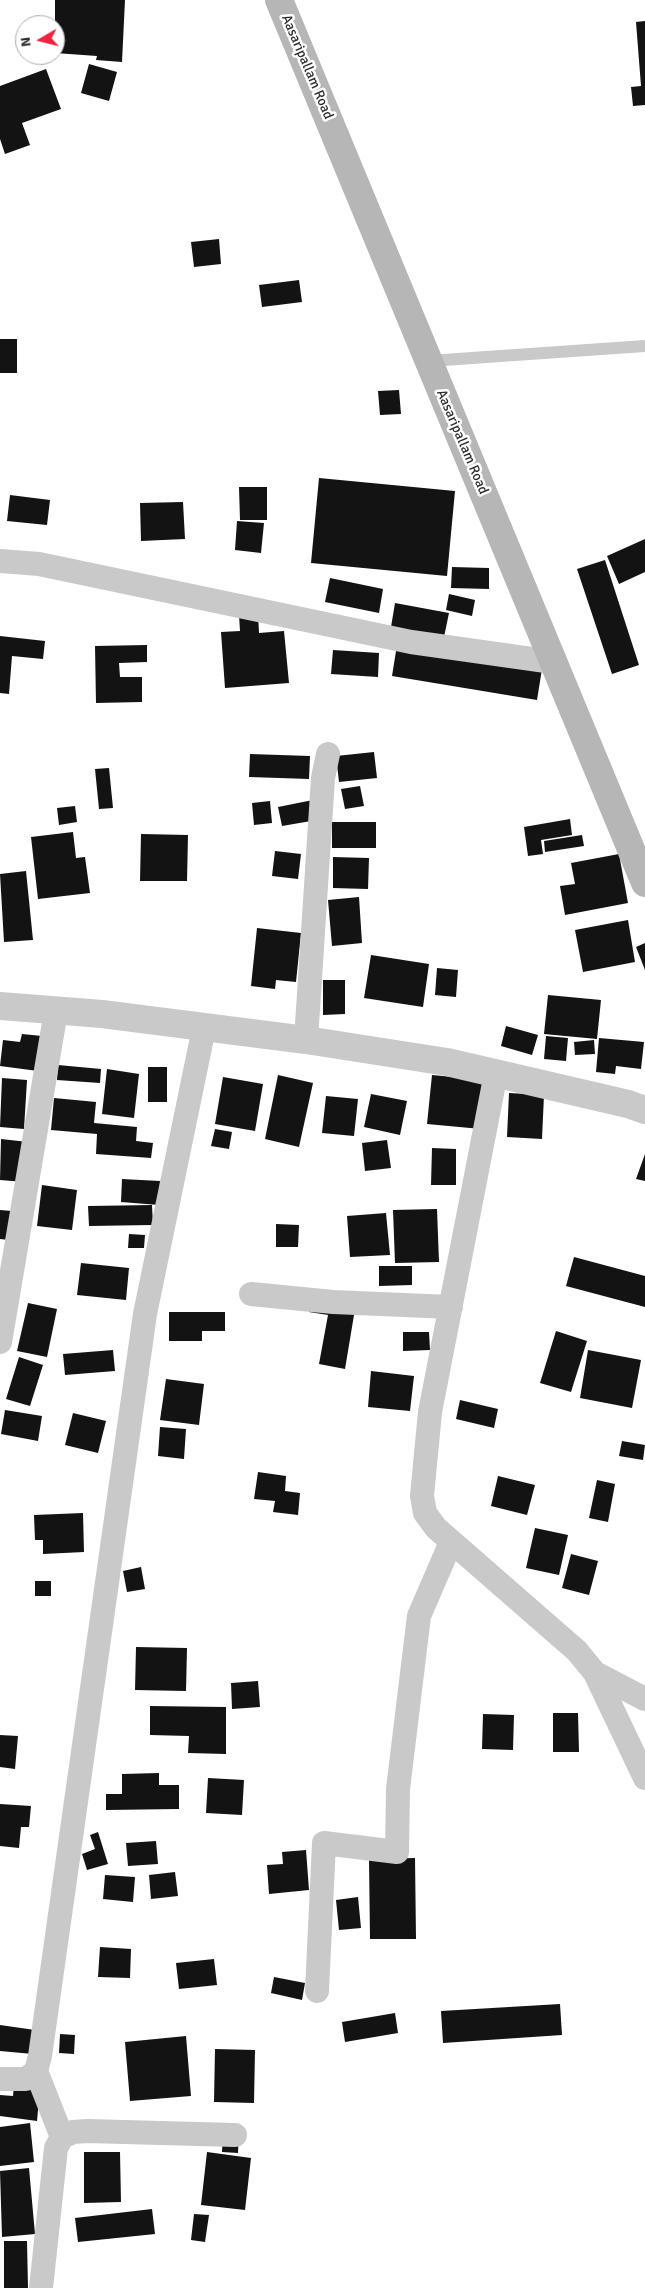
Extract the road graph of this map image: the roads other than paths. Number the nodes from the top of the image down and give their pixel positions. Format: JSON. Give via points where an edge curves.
{"nodes":[{"id":1,"x":278,"y":0,"type":"edge"},
{"id":2,"x":645,"y":346,"type":"edge"},
{"id":3,"x":428,"y":361,"type":"junction"},
{"id":4,"x":0,"y":561,"type":"edge"},
{"id":5,"x":553,"y":662,"type":"junction"},
{"id":6,"x":328,"y":754,"type":"dead end"},
{"id":7,"x":645,"y":883,"type":"edge"},
{"id":8,"x":0,"y":1006,"type":"edge"},
{"id":9,"x":56,"y":1011,"type":"junction"},
{"id":10,"x":204,"y":1028,"type":"junction"},
{"id":11,"x":306,"y":1040,"type":"junction"},
{"id":12,"x":496,"y":1072,"type":"junction"},
{"id":13,"x":645,"y":1110,"type":"edge"},
{"id":14,"x":5,"y":1286,"type":"edge"},
{"id":15,"x":251,"y":1294,"type":"dead end"},
{"id":16,"x":451,"y":1307,"type":"junction"},
{"id":17,"x":0,"y":1342,"type":"edge"},
{"id":18,"x":451,"y":1542,"type":"junction"},
{"id":19,"x":595,"y":1672,"type":"junction"},
{"id":20,"x":645,"y":1699,"type":"edge"},
{"id":21,"x":645,"y":1778,"type":"edge"},
{"id":22,"x":317,"y":1992,"type":"dead end"},
{"id":23,"x":36,"y":2071,"type":"junction"},
{"id":24,"x":0,"y":2079,"type":"edge"},
{"id":25,"x":235,"y":2135,"type":"dead end"},
{"id":26,"x":62,"y":2137,"type":"junction"},
{"id":27,"x":41,"y":2288,"type":"edge"}],
"edges":[{"from":1,"to":3,"type":"main road","name":"Aasaripallam Road"},
{"from":2,"to":3,"type":"lane"},
{"from":3,"to":5,"type":"main road","name":"Aasaripallam Road"},
{"from":4,"to":5,"type":"street","via":[[39,564],[411,642]]},
{"from":5,"to":7,"type":"main road","name":"Aasaripallam Road"},
{"from":6,"to":11,"type":"street","via":[[323,778]]},
{"from":8,"to":9,"type":"street"},
{"from":9,"to":10,"type":"street"},
{"from":9,"to":14,"type":"street"},
{"from":10,"to":11,"type":"street"},
{"from":10,"to":23,"type":"street","via":[[145,1314]]},
{"from":11,"to":12,"type":"street"},
{"from":12,"to":13,"type":"street"},
{"from":12,"to":16,"type":"street"},
{"from":14,"to":17,"type":"street"},
{"from":15,"to":16,"type":"street","via":[[333,1302]]},
{"from":16,"to":18,"type":"street","via":[[430,1412],[422,1496],[425,1513]]},
{"from":18,"to":19,"type":"street","via":[[577,1651]]},
{"from":18,"to":22,"type":"street","via":[[419,1616],[398,1789],[397,1852],[324,1842]]},
{"from":19,"to":20,"type":"street"},
{"from":19,"to":21,"type":"street"},
{"from":23,"to":24,"type":"street","via":[[26,2079]]},
{"from":23,"to":26,"type":"street"},
{"from":25,"to":26,"type":"street","via":[[87,2131],[72,2132]]},
{"from":26,"to":27,"type":"street","via":[[56,2148]]}]}
